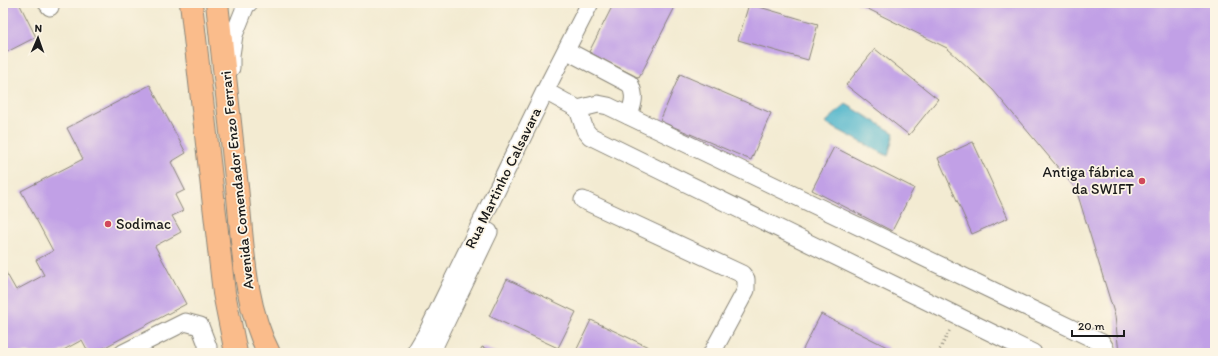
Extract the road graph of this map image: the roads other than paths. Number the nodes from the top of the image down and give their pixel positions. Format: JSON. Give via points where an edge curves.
{"nodes":[{"id":1,"x":191,"y":3,"type":"edge"},
{"id":2,"x":217,"y":3,"type":"edge"},
{"id":3,"x":248,"y":3,"type":"edge"},
{"id":4,"x":590,"y":3,"type":"edge"},
{"id":5,"x":602,"y":3,"type":"edge"},
{"id":6,"x":575,"y":55,"type":"junction"},
{"id":7,"x":550,"y":93,"type":"junction"},
{"id":8,"x":578,"y":109,"type":"junction"},
{"id":9,"x":628,"y":116,"type":"junction"},
{"id":10,"x":232,"y":136,"type":"junction"},
{"id":11,"x":582,"y":200,"type":"dead end"},
{"id":12,"x":123,"y":353,"type":"edge"},
{"id":13,"x":205,"y":353,"type":"edge"},
{"id":14,"x":236,"y":353,"type":"edge"},
{"id":15,"x":269,"y":353,"type":"edge"},
{"id":16,"x":415,"y":353,"type":"edge"},
{"id":17,"x":431,"y":353,"type":"edge"},
{"id":18,"x":712,"y":353,"type":"edge"},
{"id":19,"x":1033,"y":353,"type":"edge"},
{"id":20,"x":1103,"y":353,"type":"edge"}],
"edges":[{"from":1,"to":14,"type":"main road","name":"Avenida Comendador Enzo Ferrari","via":[[224,293]]},
{"from":2,"to":10,"type":"main road","name":"Avenida Comendador Enzo Ferrari"},
{"from":3,"to":10,"type":"street","via":[[234,35],[231,55]]},
{"from":4,"to":7,"type":"street","name":"Rua Martinho Calsavara"},
{"from":5,"to":6,"type":"street","name":"Rua Martinho Calsavara"},
{"from":6,"to":7,"type":"street","name":"Rua Martinho Calsavara"},
{"from":6,"to":9,"type":"street","via":[[630,84],[634,100]]},
{"from":7,"to":8,"type":"street"},
{"from":7,"to":16,"type":"street","name":"Rua Martinho Calsavara"},
{"from":7,"to":17,"type":"street","name":"Rua Martinho Calsavara"},
{"from":8,"to":9,"type":"street","via":[[598,104]]},
{"from":8,"to":19,"type":"street","via":[[585,130],[590,136]]},
{"from":9,"to":20,"type":"street","via":[[1102,343],[1105,348]]},
{"from":10,"to":15,"type":"main road","name":"Avenida Comendador Enzo Ferrari","via":[[252,308]]},
{"from":11,"to":18,"type":"street","via":[[742,274],[746,280],[746,290]]},
{"from":12,"to":13,"type":"street","via":[[185,322],[200,326],[208,347]]}]}
